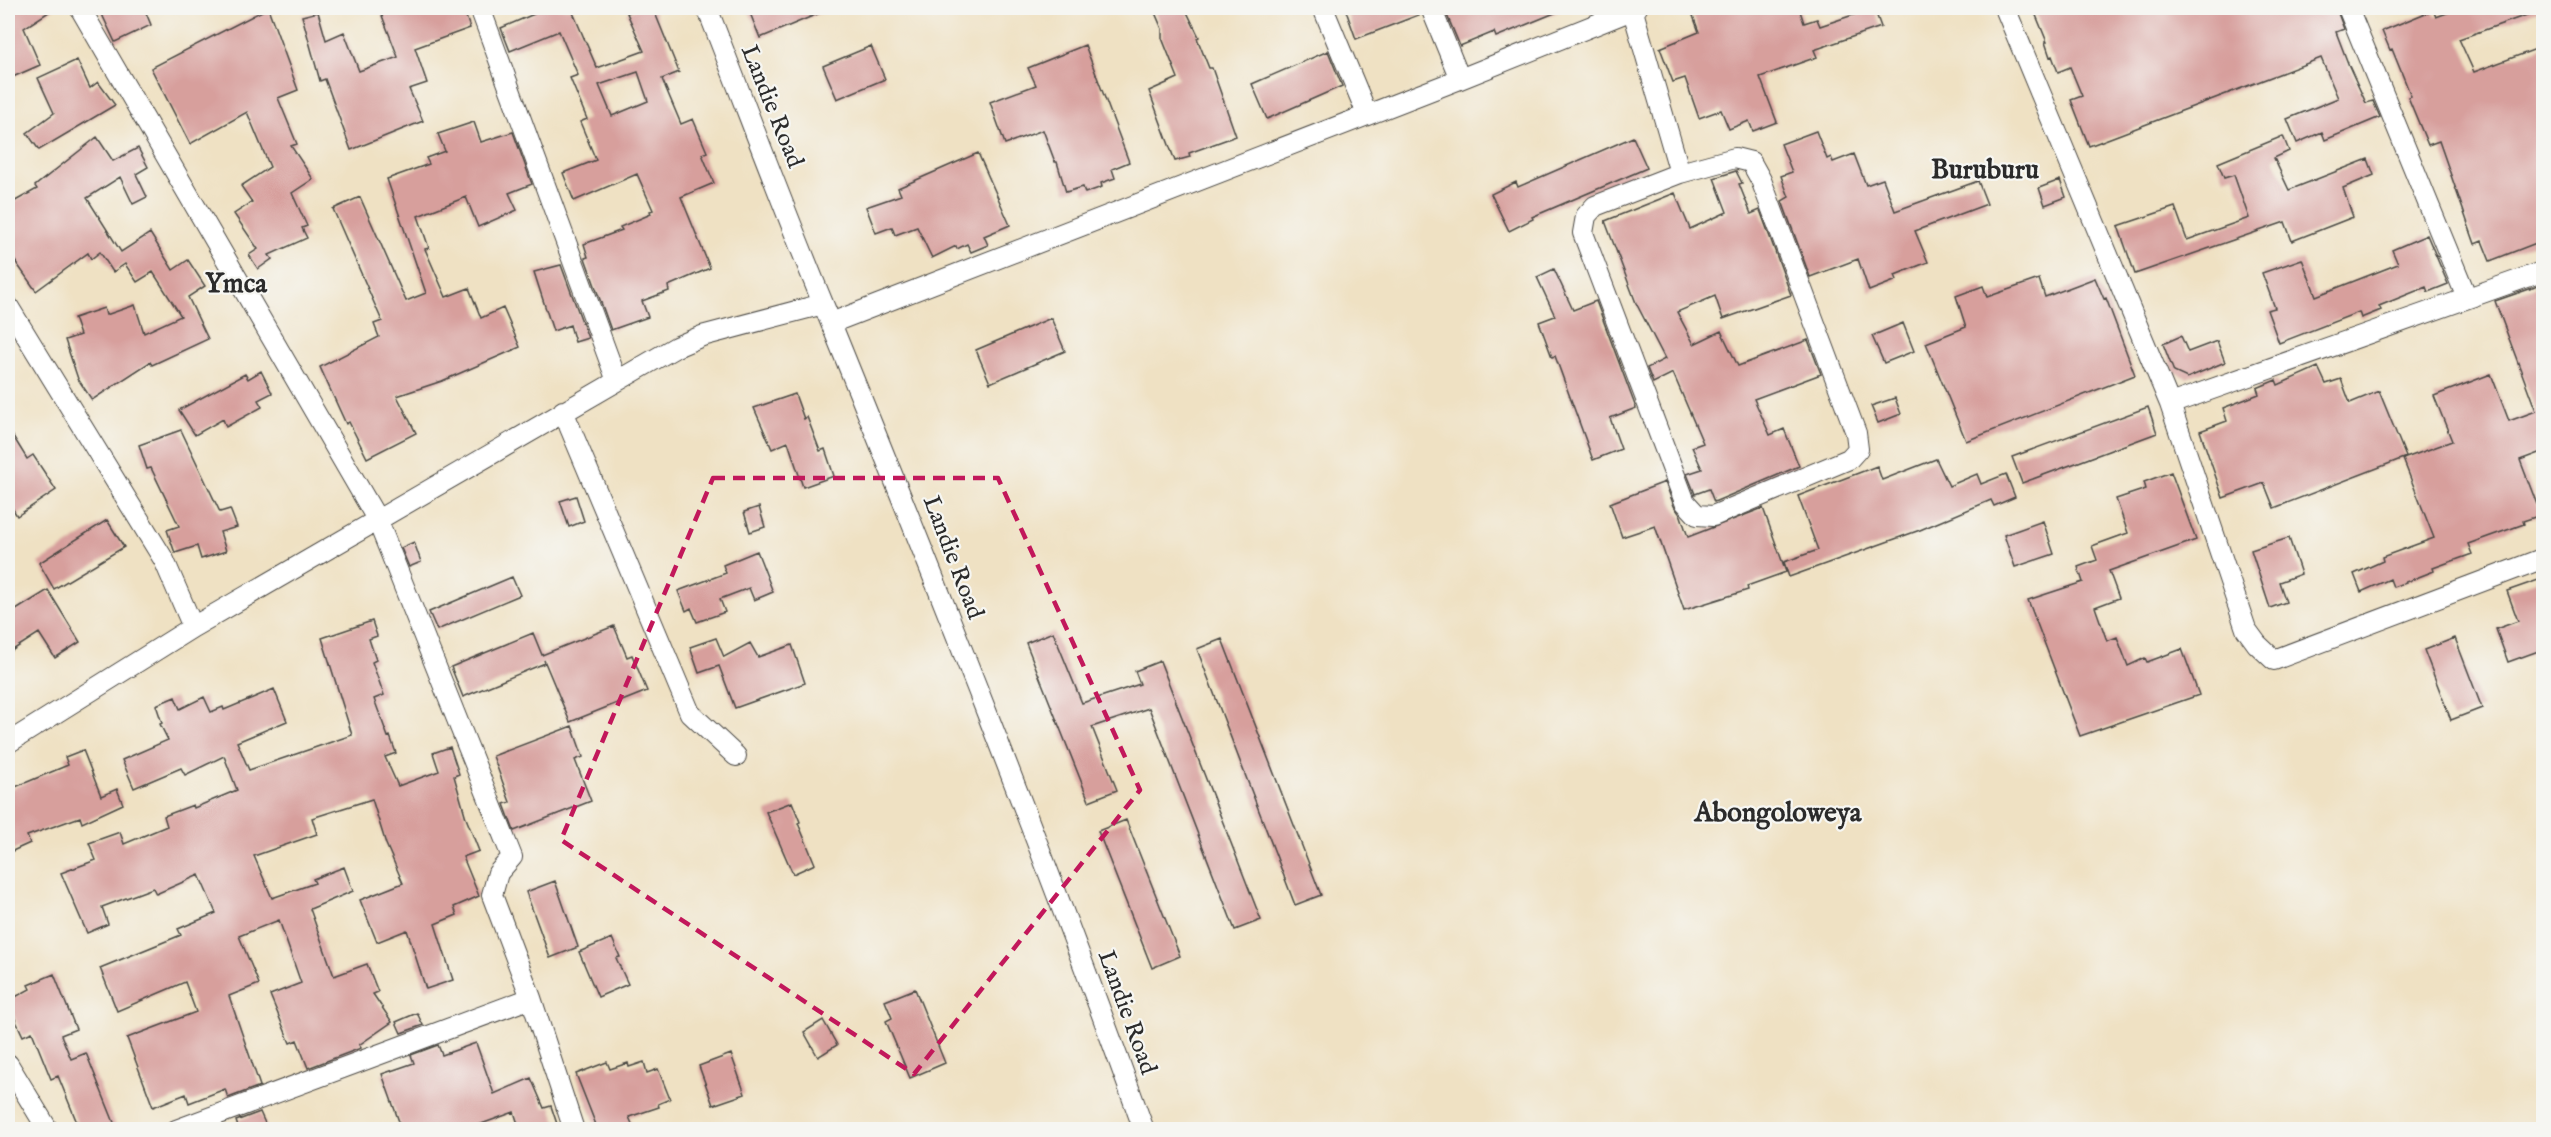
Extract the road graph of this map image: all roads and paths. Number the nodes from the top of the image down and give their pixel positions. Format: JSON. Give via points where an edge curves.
{"nodes":[{"id":1,"x":80,"y":8,"type":"edge"},
{"id":2,"x":480,"y":8,"type":"edge"},
{"id":3,"x":707,"y":8,"type":"edge"},
{"id":4,"x":1323,"y":8,"type":"edge"},
{"id":5,"x":1431,"y":8,"type":"edge"},
{"id":6,"x":1634,"y":8,"type":"edge"},
{"id":7,"x":2005,"y":8,"type":"edge"},
{"id":8,"x":2348,"y":8,"type":"edge"},
{"id":9,"x":1460,"y":79,"type":"junction"},
{"id":10,"x":1367,"y":114,"type":"junction"},
{"id":11,"x":1680,"y":173,"type":"junction"},
{"id":12,"x":2544,"y":270,"type":"edge"},
{"id":13,"x":2467,"y":298,"type":"junction"},
{"id":14,"x":823,"y":304,"type":"junction"},
{"id":15,"x":8,"y":306,"type":"edge"},
{"id":16,"x":831,"y":323,"type":"junction"},
{"id":17,"x":617,"y":381,"type":"junction"},
{"id":18,"x":2170,"y":404,"type":"junction"},
{"id":19,"x":563,"y":411,"type":"junction"},
{"id":20,"x":377,"y":519,"type":"junction"},
{"id":21,"x":2544,"y":558,"type":"edge"},
{"id":22,"x":194,"y":627,"type":"junction"},
{"id":23,"x":8,"y":743,"type":"edge"},
{"id":24,"x":736,"y":756,"type":"dead end"},
{"id":25,"x":531,"y":998,"type":"junction"},
{"id":26,"x":8,"y":1064,"type":"edge"},
{"id":27,"x":48,"y":1130,"type":"edge"},
{"id":28,"x":176,"y":1130,"type":"edge"},
{"id":29,"x":574,"y":1130,"type":"edge"},
{"id":30,"x":1143,"y":1130,"type":"edge"}],
"edges":[{"from":1,"to":20,"type":"street"},
{"from":2,"to":17,"type":"street"},
{"from":3,"to":14,"type":"street","name":"Landie Road"},
{"from":4,"to":10,"type":"street"},
{"from":5,"to":9,"type":"street"},
{"from":6,"to":9,"type":"street"},
{"from":6,"to":11,"type":"street"},
{"from":7,"to":18,"type":"street"},
{"from":8,"to":13,"type":"street"},
{"from":9,"to":10,"type":"street"},
{"from":10,"to":16,"type":"street"},
{"from":11,"to":11,"type":"street","via":[[1735,158],[1751,162],[1856,433],[1858,449],[1849,459],[1713,516],[1697,515],[1685,502],[1583,233],[1586,216],[1595,206]]},
{"from":12,"to":13,"type":"street"},
{"from":13,"to":18,"type":"street"},
{"from":14,"to":16,"type":"street","name":"Landie Road"},
{"from":14,"to":17,"type":"street","via":[[702,336]]},
{"from":15,"to":22,"type":"street","via":[[164,560]]},
{"from":16,"to":30,"type":"street","name":"Landie Road","via":[[908,509],[1076,942]]},
{"from":17,"to":19,"type":"street"},
{"from":18,"to":21,"type":"street","via":[[2246,629],[2274,660]]},
{"from":19,"to":20,"type":"street"},
{"from":19,"to":24,"type":"street","via":[[690,713]]},
{"from":20,"to":22,"type":"street"},
{"from":20,"to":25,"type":"street","via":[[512,857],[498,873],[492,896]]},
{"from":22,"to":23,"type":"street"},
{"from":25,"to":28,"type":"street"},
{"from":25,"to":29,"type":"street"},
{"from":26,"to":27,"type":"street"}]}
